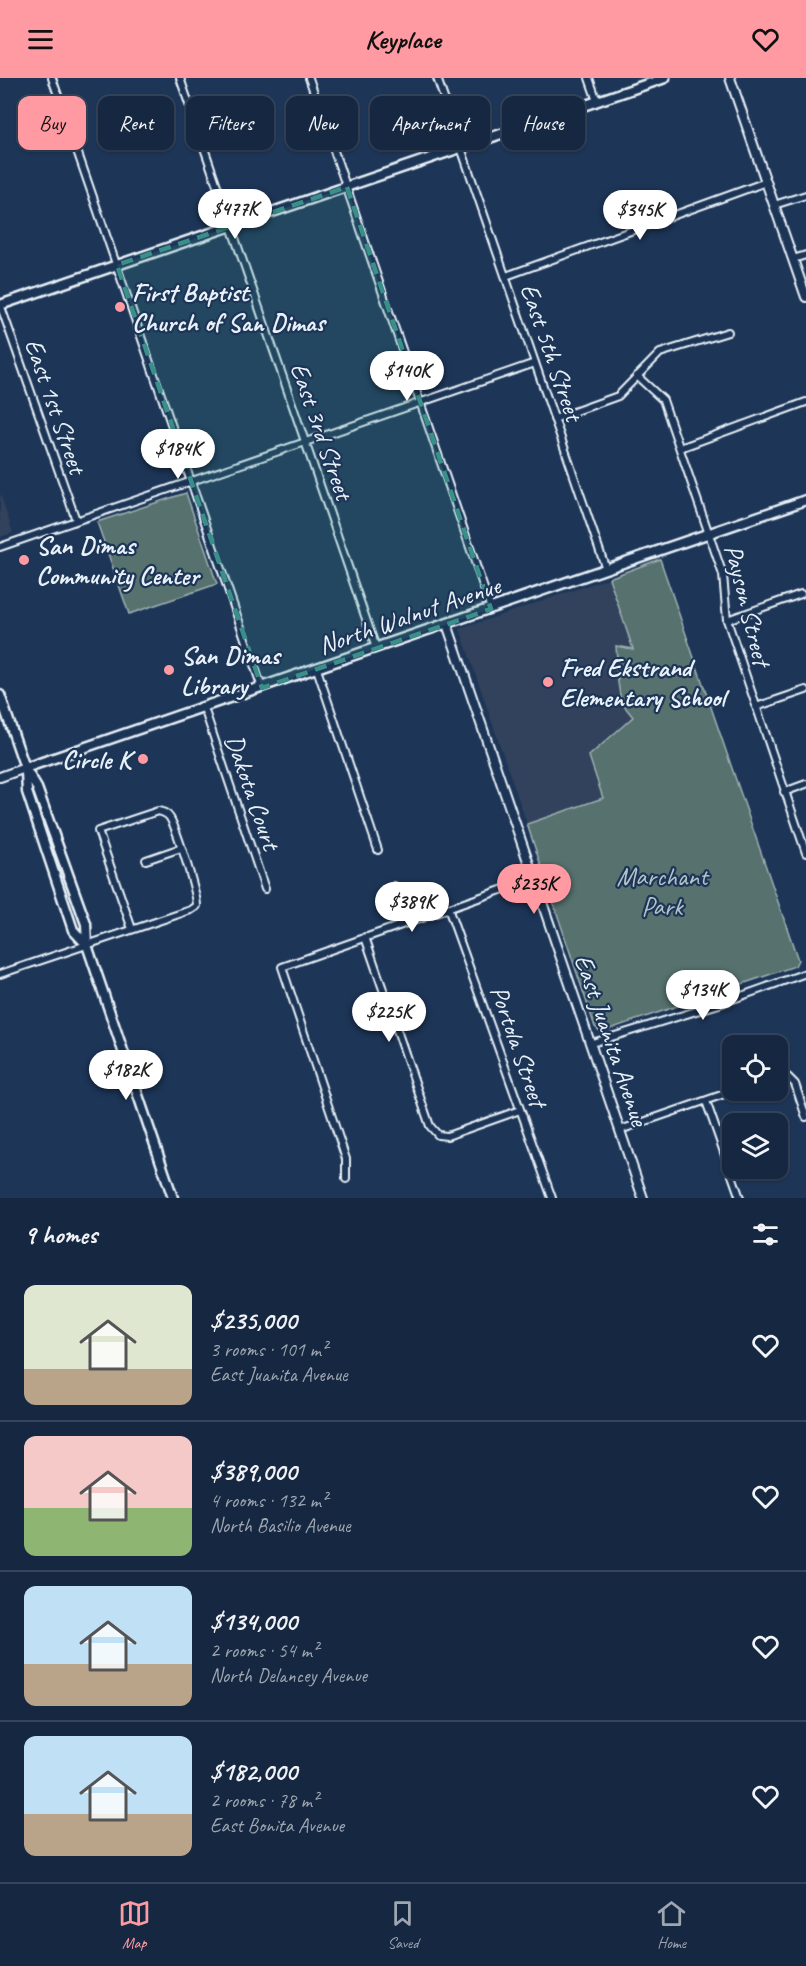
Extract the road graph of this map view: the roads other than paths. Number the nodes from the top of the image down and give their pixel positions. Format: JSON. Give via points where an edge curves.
{"nodes":[{"id":1,"x":52,"y":78,"type":"edge"},
{"id":2,"x":180,"y":78,"type":"edge"},
{"id":3,"x":309,"y":78,"type":"edge"},
{"id":4,"x":437,"y":78,"type":"edge"},
{"id":5,"x":589,"y":78,"type":"edge"},
{"id":6,"x":665,"y":78,"type":"edge"},
{"id":7,"x":730,"y":78,"type":"edge"},
{"id":8,"x":443,"y":96,"type":"edge"},
{"id":9,"x":597,"y":101,"type":"junction"},
{"id":10,"x":490,"y":138,"type":"edge"},
{"id":11,"x":456,"y":150,"type":"edge"},
{"id":12,"x":463,"y":150,"type":"edge"},
{"id":13,"x":766,"y":182,"type":"junction"},
{"id":14,"x":347,"y":187,"type":"junction"},
{"id":15,"x":806,"y":195,"type":"edge"},
{"id":16,"x":774,"y":205,"type":"junction"},
{"id":17,"x":231,"y":227,"type":"junction"},
{"id":18,"x":806,"y":255,"type":"edge"},
{"id":19,"x":793,"y":259,"type":"junction"},
{"id":20,"x":117,"y":265,"type":"junction"},
{"id":21,"x":506,"y":276,"type":"junction"},
{"id":22,"x":806,"y":297,"type":"edge"},
{"id":23,"x":0,"y":304,"type":"edge"},
{"id":24,"x":728,"y":332,"type":"dead end"},
{"id":25,"x":535,"y":363,"type":"junction"},
{"id":26,"x":637,"y":376,"type":"junction"},
{"id":27,"x":420,"y":401,"type":"junction"},
{"id":28,"x":806,"y":402,"type":"edge"},
{"id":29,"x":554,"y":419,"type":"junction"},
{"id":30,"x":304,"y":441,"type":"junction"},
{"id":31,"x":680,"y":448,"type":"junction"},
{"id":32,"x":190,"y":480,"type":"junction"},
{"id":33,"x":806,"y":500,"type":"edge"},
{"id":34,"x":76,"y":520,"type":"junction"},
{"id":35,"x":710,"y":534,"type":"junction"},
{"id":36,"x":0,"y":547,"type":"edge"},
{"id":37,"x":606,"y":569,"type":"junction"},
{"id":38,"x":801,"y":594,"type":"dead end"},
{"id":39,"x":491,"y":609,"type":"junction"},
{"id":40,"x":727,"y":620,"type":"junction"},
{"id":41,"x":447,"y":624,"type":"junction"},
{"id":42,"x":376,"y":648,"type":"junction"},
{"id":43,"x":317,"y":669,"type":"junction"},
{"id":44,"x":262,"y":688,"type":"junction"},
{"id":45,"x":806,"y":690,"type":"edge"},
{"id":46,"x":0,"y":695,"type":"edge"},
{"id":47,"x":204,"y":708,"type":"junction"},
{"id":48,"x":756,"y":708,"type":"junction"},
{"id":49,"x":25,"y":768,"type":"junction"},
{"id":50,"x":0,"y":777,"type":"edge"},
{"id":51,"x":806,"y":784,"type":"edge"},
{"id":52,"x":784,"y":792,"type":"junction"},
{"id":53,"x":181,"y":848,"type":"junction"},
{"id":54,"x":378,"y":850,"type":"dead end"},
{"id":55,"x":806,"y":853,"type":"edge"},
{"id":56,"x":146,"y":860,"type":"dead end"},
{"id":57,"x":535,"y":878,"type":"junction"},
{"id":58,"x":393,"y":886,"type":"dead end"},
{"id":59,"x":265,"y":890,"type":"dead end"},
{"id":60,"x":448,"y":908,"type":"junction"},
{"id":61,"x":405,"y":923,"type":"junction"},
{"id":62,"x":132,"y":929,"type":"junction"},
{"id":63,"x":365,"y":937,"type":"junction"},
{"id":64,"x":87,"y":945,"type":"junction"},
{"id":65,"x":806,"y":973,"type":"edge"},
{"id":66,"x":0,"y":974,"type":"edge"},
{"id":67,"x":592,"y":1043,"type":"junction"},
{"id":68,"x":788,"y":1077,"type":"edge"},
{"id":69,"x":722,"y":1095,"type":"edge"},
{"id":70,"x":706,"y":1101,"type":"junction"},
{"id":71,"x":520,"y":1110,"type":"junction"},
{"id":72,"x":806,"y":1117,"type":"edge"},
{"id":73,"x":620,"y":1130,"type":"junction"},
{"id":74,"x":346,"y":1179,"type":"dead end"},
{"id":75,"x":173,"y":1198,"type":"edge"},
{"id":76,"x":552,"y":1198,"type":"edge"},
{"id":77,"x":643,"y":1198,"type":"edge"},
{"id":78,"x":740,"y":1198,"type":"edge"}],
"edges":[{"from":1,"to":20,"type":"street"},
{"from":2,"to":17,"type":"street","name":"East 3rd Street"},
{"from":3,"to":14,"type":"street"},
{"from":4,"to":8,"type":"street","name":"East 5th Street"},
{"from":5,"to":9,"type":"street"},
{"from":6,"to":9,"type":"main road"},
{"from":7,"to":13,"type":"street"},
{"from":9,"to":10,"type":"main road"},
{"from":11,"to":14,"type":"main road"},
{"from":12,"to":21,"type":"street","name":"East 5th Street"},
{"from":13,"to":16,"type":"street"},
{"from":13,"to":21,"type":"street"},
{"from":14,"to":17,"type":"main road"},
{"from":14,"to":27,"type":"street"},
{"from":15,"to":16,"type":"street"},
{"from":16,"to":19,"type":"street"},
{"from":17,"to":20,"type":"main road"},
{"from":17,"to":30,"type":"street","name":"East 3rd Street"},
{"from":18,"to":19,"type":"street"},
{"from":19,"to":22,"type":"street"},
{"from":20,"to":23,"type":"main road"},
{"from":20,"to":32,"type":"street"},
{"from":21,"to":25,"type":"street","name":"East 5th Street"},
{"from":23,"to":34,"type":"street","name":"East 1st Street"},
{"from":24,"to":26,"type":"street","via":[[660,353]]},
{"from":25,"to":27,"type":"street"},
{"from":25,"to":29,"type":"street","name":"East 5th Street"},
{"from":26,"to":29,"type":"street","via":[[618,396]]},
{"from":26,"to":31,"type":"street","name":"Payson Street","via":[[663,400]]},
{"from":27,"to":30,"type":"street"},
{"from":27,"to":39,"type":"street"},
{"from":28,"to":31,"type":"street"},
{"from":29,"to":37,"type":"street","name":"East 5th Street"},
{"from":30,"to":32,"type":"street"},
{"from":30,"to":42,"type":"street","name":"East 3rd Street"},
{"from":31,"to":35,"type":"street","name":"Payson Street"},
{"from":32,"to":34,"type":"street"},
{"from":32,"to":44,"type":"street"},
{"from":33,"to":35,"type":"main road","name":"North Walnut Avenue"},
{"from":34,"to":36,"type":"street"},
{"from":35,"to":37,"type":"main road","name":"North Walnut Avenue"},
{"from":35,"to":40,"type":"street","name":"Payson Street","via":[[723,575]]},
{"from":37,"to":39,"type":"main road","name":"North Walnut Avenue"},
{"from":38,"to":40,"type":"street"},
{"from":39,"to":41,"type":"main road","name":"North Walnut Avenue"},
{"from":40,"to":48,"type":"street","name":"Payson Street"},
{"from":41,"to":42,"type":"main road","name":"North Walnut Avenue"},
{"from":41,"to":57,"type":"street","name":"East Juanita Avenue"},
{"from":42,"to":43,"type":"main road","name":"North Walnut Avenue"},
{"from":43,"to":44,"type":"main road","name":"North Walnut Avenue"},
{"from":43,"to":54,"type":"street"},
{"from":44,"to":47,"type":"main road","name":"North Walnut Avenue"},
{"from":45,"to":48,"type":"street"},
{"from":46,"to":49,"type":"main road"},
{"from":47,"to":49,"type":"main road","name":"North Walnut Avenue"},
{"from":47,"to":59,"type":"street","name":"Dakota Court"},
{"from":48,"to":52,"type":"street","name":"Payson Street"},
{"from":49,"to":50,"type":"street"},
{"from":49,"to":64,"type":"main road","via":[[37,788],[86,924]]},
{"from":49,"to":64,"type":"main road","via":[[27,792],[73,930]]},
{"from":51,"to":52,"type":"street"},
{"from":52,"to":55,"type":"street","name":"Payson Street"},
{"from":53,"to":56,"type":"street"},
{"from":53,"to":62,"type":"street","via":[[197,906]]},
{"from":53,"to":62,"type":"street","via":[[170,817],[164,812],[98,831]]},
{"from":57,"to":60,"type":"street"},
{"from":57,"to":67,"type":"street","name":"East Juanita Avenue"},
{"from":58,"to":61,"type":"street"},
{"from":60,"to":61,"type":"street"},
{"from":60,"to":71,"type":"street","name":"Portola Street"},
{"from":61,"to":63,"type":"street"},
{"from":62,"to":64,"type":"street"},
{"from":63,"to":71,"type":"street","via":[[430,1126],[438,1136]]},
{"from":63,"to":74,"type":"street","via":[[282,967],[345,1159]]},
{"from":64,"to":66,"type":"street"},
{"from":64,"to":75,"type":"main road"},
{"from":65,"to":67,"type":"street"},
{"from":67,"to":73,"type":"street","name":"East Juanita Avenue"},
{"from":68,"to":72,"type":"street","via":[[795,1084]]},
{"from":69,"to":70,"type":"street"},
{"from":70,"to":73,"type":"street"},
{"from":70,"to":78,"type":"street"},
{"from":71,"to":76,"type":"street","name":"Portola Street"},
{"from":73,"to":77,"type":"street","name":"East Juanita Avenue"}]}
